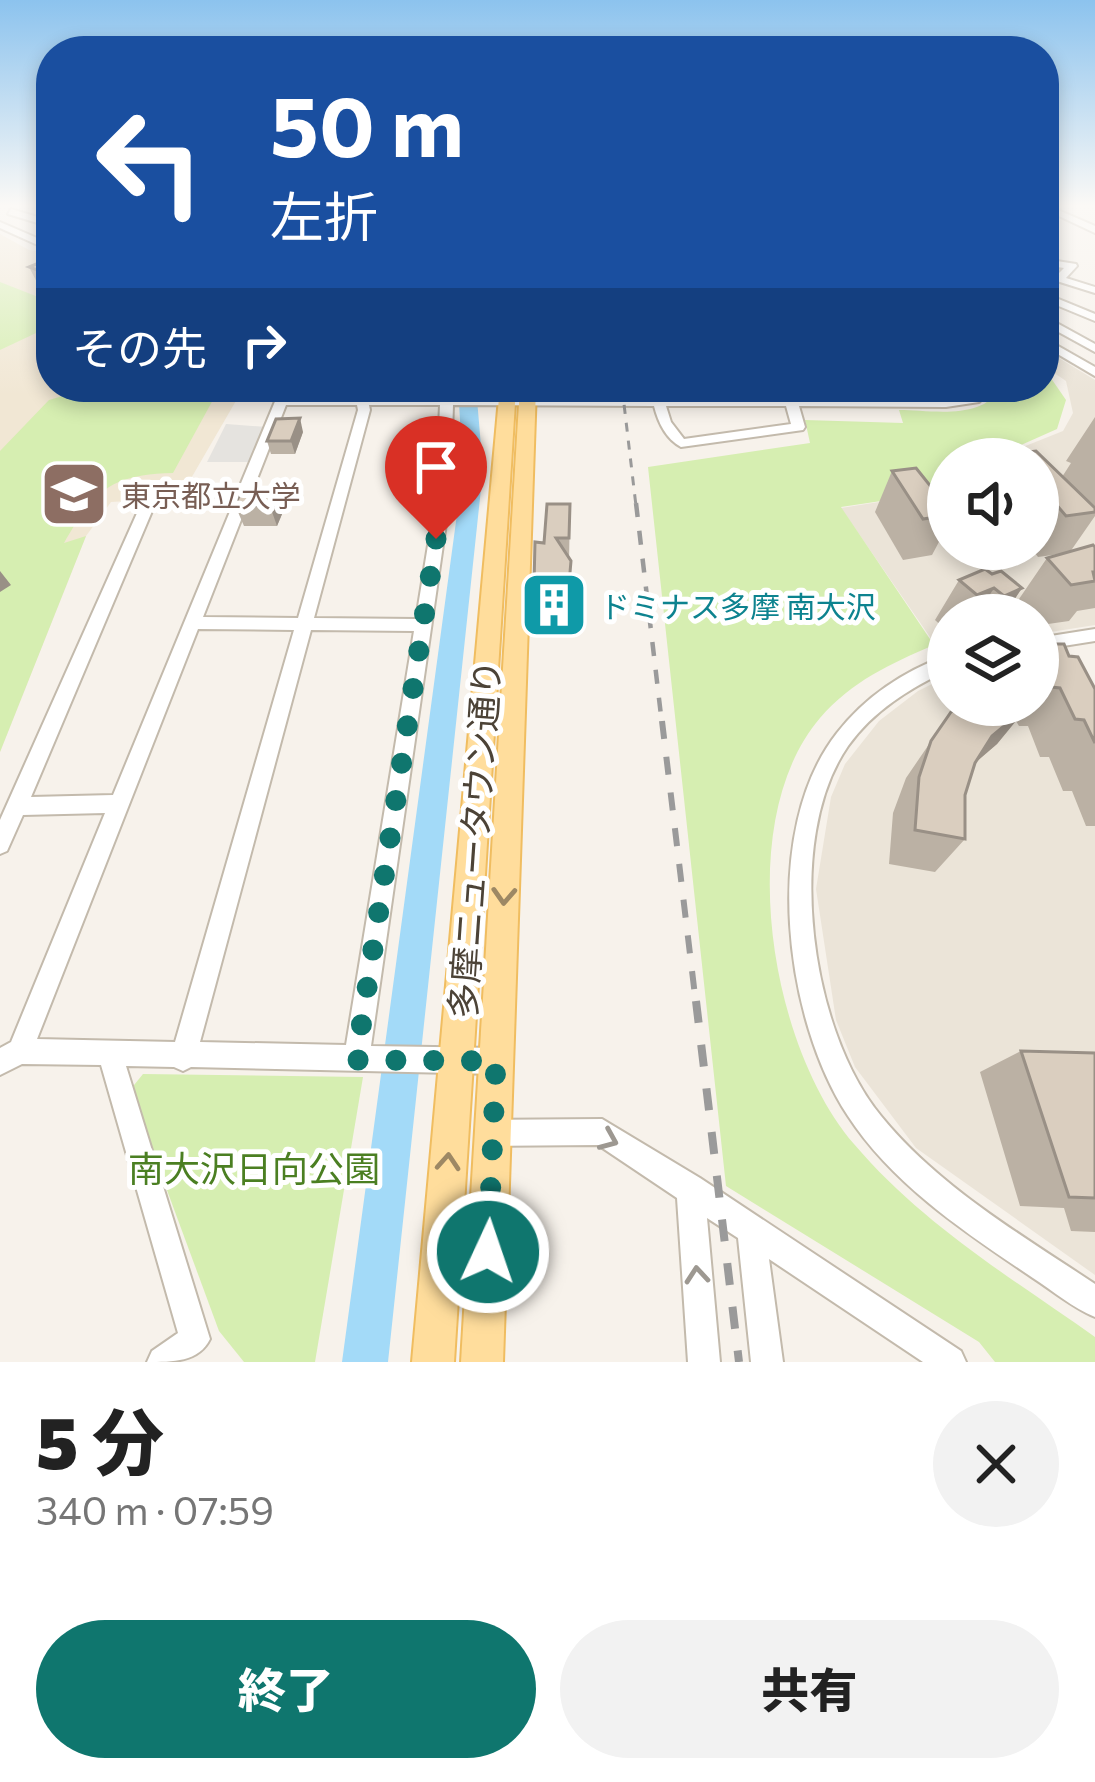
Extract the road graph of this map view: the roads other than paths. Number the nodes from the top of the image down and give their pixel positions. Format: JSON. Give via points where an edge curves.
{"nodes":[{"id":1,"x":1071,"y":268,"type":"edge"},
{"id":2,"x":1061,"y":278,"type":"joint"},
{"id":3,"x":1095,"y":290,"type":"edge"},
{"id":4,"x":1059,"y":302,"type":"edge"},
{"id":5,"x":1095,"y":318,"type":"edge"},
{"id":6,"x":1059,"y":328,"type":"edge"},
{"id":7,"x":1095,"y":328,"type":"edge"},
{"id":8,"x":1075,"y":337,"type":"junction"},
{"id":9,"x":1095,"y":349,"type":"edge"},
{"id":10,"x":1059,"y":350,"type":"edge"},
{"id":11,"x":1095,"y":372,"type":"edge"},
{"id":12,"x":282,"y":402,"type":"edge"},
{"id":13,"x":360,"y":402,"type":"edge"},
{"id":14,"x":443,"y":402,"type":"edge"},
{"id":15,"x":510,"y":402,"type":"edge"},
{"id":16,"x":510,"y":402,"type":"edge"},
{"id":17,"x":659,"y":402,"type":"joint"},
{"id":18,"x":965,"y":402,"type":"edge"},
{"id":19,"x":792,"y":403,"type":"junction"},
{"id":20,"x":895,"y":403,"type":"joint"},
{"id":21,"x":244,"y":492,"type":"junction"},
{"id":22,"x":191,"y":623,"type":"junction"},
{"id":23,"x":302,"y":624,"type":"junction"},
{"id":24,"x":423,"y":625,"type":"junction"},
{"id":25,"x":1095,"y":635,"type":"edge"},
{"id":26,"x":1059,"y":641,"type":"edge"},
{"id":27,"x":927,"y":671,"type":"edge"},
{"id":28,"x":118,"y":805,"type":"junction"},
{"id":29,"x":18,"y":806,"type":"junction"},
{"id":30,"x":0,"y":844,"type":"edge"},
{"id":31,"x":10,"y":1056,"type":"edge"},
{"id":32,"x":112,"y":1057,"type":"junction"},
{"id":33,"x":184,"y":1058,"type":"junction"},
{"id":34,"x":365,"y":1060,"type":"junction"},
{"id":35,"x":456,"y":1060,"type":"junction"},
{"id":36,"x":496,"y":1061,"type":"junction"},
{"id":37,"x":494,"y":1133,"type":"junction"},
{"id":38,"x":690,"y":1187,"type":"junction"},
{"id":39,"x":751,"y":1229,"type":"junction"},
{"id":40,"x":1095,"y":1302,"type":"edge"},
{"id":41,"x":163,"y":1362,"type":"edge"},
{"id":42,"x":433,"y":1362,"type":"edge"},
{"id":43,"x":482,"y":1362,"type":"edge"},
{"id":44,"x":704,"y":1362,"type":"edge"},
{"id":45,"x":767,"y":1362,"type":"edge"},
{"id":46,"x":950,"y":1362,"type":"edge"}],
"edges":[{"from":1,"to":2,"type":"street"},
{"from":2,"to":3,"type":"street"},
{"from":4,"to":5,"type":"street"},
{"from":6,"to":8,"type":"street"},
{"from":7,"to":8,"type":"street"},
{"from":8,"to":9,"type":"street"},
{"from":10,"to":11,"type":"street"},
{"from":12,"to":21,"type":"street"},
{"from":13,"to":23,"type":"street"},
{"from":14,"to":24,"type":"street","via":[[443,496]]},
{"from":15,"to":35,"type":"main road","name":"多摩ニュータウン通り"},
{"from":16,"to":36,"type":"main road","name":"多摩ニュータウン通り","one_way":true},
{"from":17,"to":19,"type":"street"},
{"from":17,"to":19,"type":"street","via":[[681,443],[798,427]]},
{"from":18,"to":20,"type":"street"},
{"from":19,"to":20,"type":"street"},
{"from":21,"to":22,"type":"street"},
{"from":21,"to":29,"type":"street","via":[[153,493]]},
{"from":22,"to":23,"type":"street"},
{"from":22,"to":28,"type":"street"},
{"from":23,"to":24,"type":"street"},
{"from":23,"to":33,"type":"street"},
{"from":24,"to":34,"type":"street"},
{"from":25,"to":26,"type":"street"},
{"from":27,"to":40,"type":"street","via":[[866,711],[818,782],[800,871],[812,999],[846,1088],[894,1150],[947,1199]]},
{"from":28,"to":29,"type":"street"},
{"from":28,"to":31,"type":"street"},
{"from":29,"to":30,"type":"street"},
{"from":31,"to":32,"type":"street"},
{"from":32,"to":33,"type":"street"},
{"from":32,"to":41,"type":"street","via":[[194,1339]]},
{"from":33,"to":34,"type":"street"},
{"from":34,"to":35,"type":"street"},
{"from":35,"to":36,"type":"street"},
{"from":42,"to":35,"type":"main road","name":"多摩ニュータウン通り","one_way":true},
{"from":36,"to":37,"type":"main road","name":"多摩ニュータウン通り"},
{"from":37,"to":38,"type":"street","one_way":true,"via":[[602,1132]]},
{"from":37,"to":43,"type":"main road","name":"多摩ニュータウン通り"},
{"from":38,"to":39,"type":"street"},
{"from":44,"to":38,"type":"street","one_way":true},
{"from":39,"to":45,"type":"street"},
{"from":39,"to":46,"type":"street"}]}
